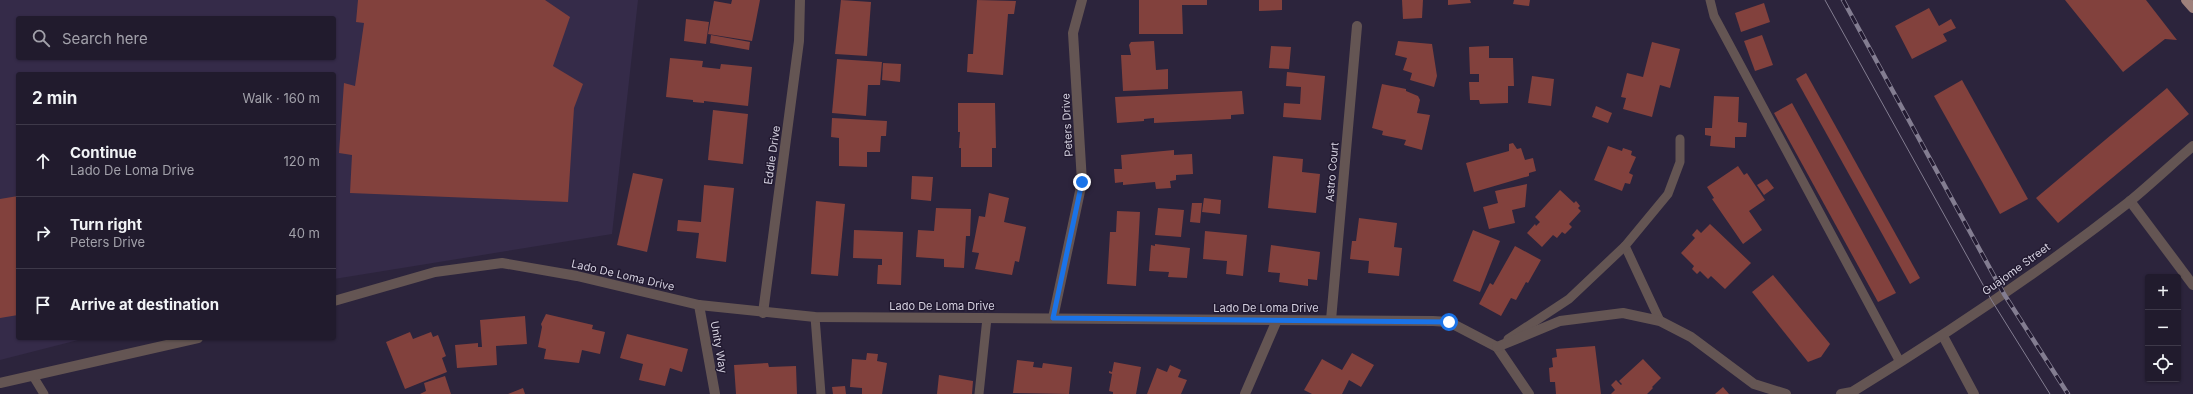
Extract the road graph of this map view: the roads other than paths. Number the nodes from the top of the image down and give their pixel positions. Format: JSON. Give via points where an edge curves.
{"nodes":[{"id":1,"x":800,"y":0,"type":"edge"},
{"id":2,"x":1082,"y":0,"type":"edge"},
{"id":3,"x":1710,"y":0,"type":"edge"},
{"id":4,"x":2186,"y":0,"type":"edge"},
{"id":5,"x":2193,"y":8,"type":"edge"},
{"id":6,"x":1357,"y":26,"type":"dead end"},
{"id":7,"x":1680,"y":139,"type":"dead end"},
{"id":8,"x":2193,"y":146,"type":"edge"},
{"id":9,"x":2130,"y":201,"type":"junction"},
{"id":10,"x":1625,"y":246,"type":"junction"},
{"id":11,"x":2193,"y":285,"type":"edge"},
{"id":12,"x":336,"y":300,"type":"edge"},
{"id":13,"x":699,"y":305,"type":"junction"},
{"id":14,"x":763,"y":313,"type":"junction"},
{"id":15,"x":815,"y":317,"type":"junction"},
{"id":16,"x":987,"y":318,"type":"junction"},
{"id":17,"x":1053,"y":318,"type":"junction"},
{"id":18,"x":1277,"y":320,"type":"junction"},
{"id":19,"x":1331,"y":320,"type":"junction"},
{"id":20,"x":1660,"y":321,"type":"junction"},
{"id":21,"x":1943,"y":336,"type":"junction"},
{"id":22,"x":189,"y":340,"type":"edge"},
{"id":23,"x":1497,"y":347,"type":"junction"},
{"id":24,"x":1900,"y":362,"type":"junction"},
{"id":25,"x":33,"y":376,"type":"junction"},
{"id":26,"x":0,"y":383,"type":"edge"},
{"id":27,"x":44,"y":394,"type":"edge"},
{"id":28,"x":715,"y":394,"type":"edge"},
{"id":29,"x":821,"y":394,"type":"edge"},
{"id":30,"x":979,"y":394,"type":"edge"},
{"id":31,"x":1245,"y":394,"type":"edge"},
{"id":32,"x":1529,"y":394,"type":"edge"},
{"id":33,"x":1786,"y":394,"type":"edge"},
{"id":34,"x":1841,"y":394,"type":"edge"},
{"id":35,"x":1974,"y":394,"type":"edge"}],
"edges":[{"from":1,"to":14,"type":"street","name":"Eddie Drive","via":[[799,41]]},
{"from":2,"to":17,"type":"street","name":"Peters Drive","via":[[1073,33],[1082,182]]},
{"from":3,"to":24,"type":"lane","via":[[1714,16]]},
{"from":4,"to":5,"type":"main road"},
{"from":6,"to":19,"type":"street","name":"Astro Court"},
{"from":7,"to":10,"type":"lane","via":[[1680,162],[1668,194]]},
{"from":8,"to":9,"type":"street","name":"Guajome Street"},
{"from":9,"to":11,"type":"street"},
{"from":9,"to":21,"type":"street","name":"Guajome Street"},
{"from":10,"to":20,"type":"lane"},
{"from":10,"to":23,"type":"lane","via":[[1569,299]]},
{"from":12,"to":13,"type":"street","name":"Lado De Loma Drive","via":[[435,272],[502,263],[577,276]]},
{"from":13,"to":14,"type":"street","name":"Lado De Loma Drive"},
{"from":13,"to":28,"type":"street","name":"Unity Way"},
{"from":14,"to":15,"type":"street","name":"Lado De Loma Drive"},
{"from":15,"to":16,"type":"street","name":"Lado De Loma Drive"},
{"from":15,"to":29,"type":"lane"},
{"from":16,"to":17,"type":"street","name":"Lado De Loma Drive"},
{"from":16,"to":30,"type":"lane"},
{"from":17,"to":18,"type":"street","name":"Lado De Loma Drive"},
{"from":18,"to":19,"type":"street","name":"Lado De Loma Drive"},
{"from":18,"to":31,"type":"street"},
{"from":19,"to":23,"type":"street","name":"Lado De Loma Drive","via":[[1449,322]]},
{"from":20,"to":23,"type":"street","via":[[1623,313],[1560,321]]},
{"from":20,"to":33,"type":"street","via":[[1691,337],[1754,384]]},
{"from":21,"to":24,"type":"street","name":"Guajome Street"},
{"from":21,"to":35,"type":"street"},
{"from":22,"to":25,"type":"street"},
{"from":23,"to":32,"type":"street","name":"Lado De Loma Drive"},
{"from":24,"to":34,"type":"street","name":"Guajome Street","via":[[1852,392]]},
{"from":25,"to":26,"type":"street"},
{"from":25,"to":27,"type":"lane"}]}
